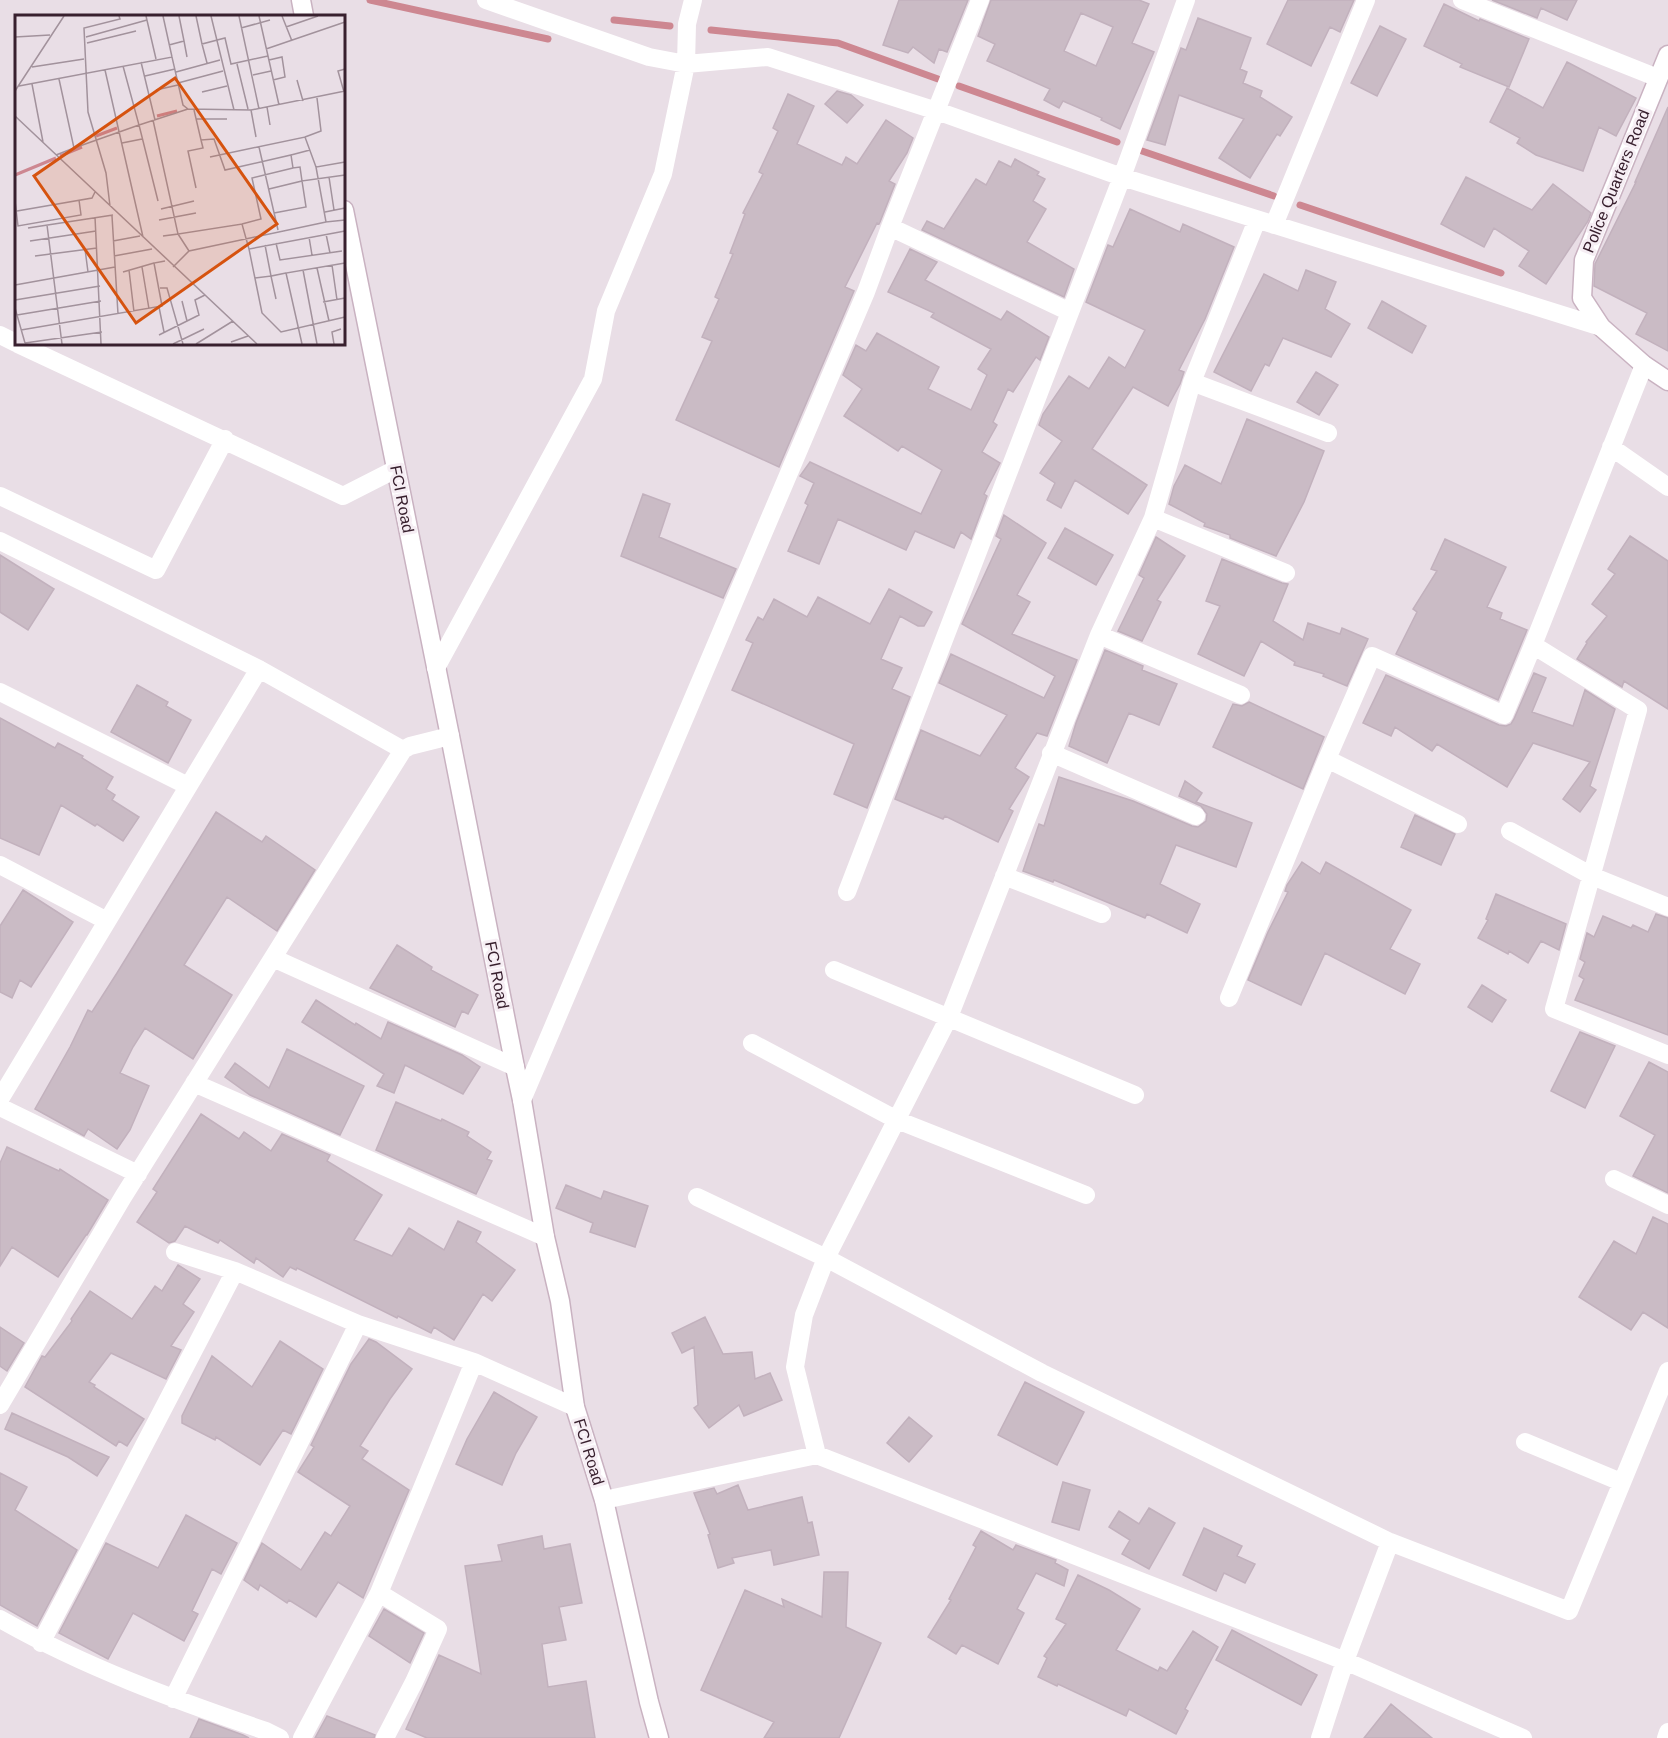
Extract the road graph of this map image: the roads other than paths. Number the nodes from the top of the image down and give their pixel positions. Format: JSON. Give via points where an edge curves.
{"nodes":[{"id":1,"x":301,"y":0,"type":"edge"},
{"id":2,"x":486,"y":0,"type":"edge"},
{"id":3,"x":693,"y":0,"type":"edge"},
{"id":4,"x":980,"y":0,"type":"edge"},
{"id":5,"x":1186,"y":0,"type":"edge"},
{"id":6,"x":1366,"y":0,"type":"edge"},
{"id":7,"x":1462,"y":0,"type":"edge"},
{"id":8,"x":304,"y":15,"type":"edge"},
{"id":9,"x":686,"y":64,"type":"junction"},
{"id":10,"x":1665,"y":66,"type":"edge"},
{"id":11,"x":937,"y":111,"type":"junction"},
{"id":12,"x":1122,"y":177,"type":"junction"},
{"id":13,"x":345,"y":215,"type":"edge"},
{"id":14,"x":1265,"y":222,"type":"junction"},
{"id":15,"x":890,"y":227,"type":"junction"},
{"id":16,"x":1070,"y":312,"type":"junction"},
{"id":17,"x":1601,"y":327,"type":"junction"},
{"id":18,"x":0,"y":335,"type":"edge"},
{"id":19,"x":15,"y":342,"type":"edge"},
{"id":20,"x":21,"y":345,"type":"edge"},
{"id":21,"x":1644,"y":364,"type":"junction"},
{"id":22,"x":1668,"y":381,"type":"edge"},
{"id":23,"x":1192,"y":382,"type":"junction"},
{"id":24,"x":1328,"y":433,"type":"dead end"},
{"id":25,"x":225,"y":439,"type":"junction"},
{"id":26,"x":1611,"y":447,"type":"junction"},
{"id":27,"x":396,"y":469,"type":"junction"},
{"id":28,"x":1668,"y":487,"type":"edge"},
{"id":29,"x":0,"y":496,"type":"edge"},
{"id":30,"x":1153,"y":518,"type":"junction"},
{"id":31,"x":0,"y":541,"type":"edge"},
{"id":32,"x":1286,"y":573,"type":"dead end"},
{"id":33,"x":1099,"y":634,"type":"junction"},
{"id":34,"x":1533,"y":645,"type":"junction"},
{"id":35,"x":436,"y":668,"type":"junction"},
{"id":36,"x":259,"y":669,"type":"junction"},
{"id":37,"x":0,"y":692,"type":"edge"},
{"id":38,"x":1241,"y":695,"type":"dead end"},
{"id":39,"x":450,"y":736,"type":"junction"},
{"id":40,"x":403,"y":750,"type":"junction"},
{"id":41,"x":1051,"y":753,"type":"junction"},
{"id":42,"x":1327,"y":759,"type":"junction"},
{"id":43,"x":188,"y":786,"type":"junction"},
{"id":44,"x":1196,"y":816,"type":"dead end"},
{"id":45,"x":1458,"y":824,"type":"dead end"},
{"id":46,"x":1510,"y":831,"type":"dead end"},
{"id":47,"x":2,"y":870,"type":"edge"},
{"id":48,"x":1004,"y":876,"type":"junction"},
{"id":49,"x":1592,"y":876,"type":"junction"},
{"id":50,"x":847,"y":892,"type":"dead end"},
{"id":51,"x":1668,"y":907,"type":"edge"},
{"id":52,"x":1102,"y":915,"type":"dead end"},
{"id":53,"x":107,"y":921,"type":"junction"},
{"id":54,"x":273,"y":958,"type":"junction"},
{"id":55,"x":834,"y":970,"type":"dead end"},
{"id":56,"x":1229,"y":998,"type":"dead end"},
{"id":57,"x":949,"y":1017,"type":"junction"},
{"id":58,"x":752,"y":1043,"type":"dead end"},
{"id":59,"x":1668,"y":1055,"type":"edge"},
{"id":60,"x":514,"y":1067,"type":"junction"},
{"id":61,"x":194,"y":1083,"type":"junction"},
{"id":62,"x":1135,"y":1095,"type":"dead end"},
{"id":63,"x":0,"y":1099,"type":"edge"},
{"id":64,"x":522,"y":1100,"type":"junction"},
{"id":65,"x":0,"y":1107,"type":"edge"},
{"id":66,"x":897,"y":1120,"type":"junction"},
{"id":67,"x":138,"y":1174,"type":"junction"},
{"id":68,"x":1614,"y":1179,"type":"dead end"},
{"id":69,"x":1086,"y":1195,"type":"dead end"},
{"id":70,"x":697,"y":1197,"type":"dead end"},
{"id":71,"x":1668,"y":1205,"type":"edge"},
{"id":72,"x":545,"y":1237,"type":"junction"},
{"id":73,"x":175,"y":1252,"type":"dead end"},
{"id":74,"x":826,"y":1258,"type":"junction"},
{"id":75,"x":235,"y":1271,"type":"junction"},
{"id":76,"x":358,"y":1324,"type":"junction"},
{"id":77,"x":474,"y":1362,"type":"junction"},
{"id":78,"x":1668,"y":1371,"type":"edge"},
{"id":79,"x":0,"y":1405,"type":"edge"},
{"id":80,"x":574,"y":1407,"type":"junction"},
{"id":81,"x":1525,"y":1442,"type":"dead end"},
{"id":82,"x":816,"y":1455,"type":"junction"},
{"id":83,"x":1621,"y":1482,"type":"junction"},
{"id":84,"x":603,"y":1500,"type":"junction"},
{"id":85,"x":1390,"y":1542,"type":"junction"},
{"id":86,"x":379,"y":1593,"type":"junction"},
{"id":87,"x":0,"y":1619,"type":"edge"},
{"id":88,"x":41,"y":1643,"type":"junction"},
{"id":89,"x":1345,"y":1661,"type":"junction"},
{"id":90,"x":172,"y":1699,"type":"junction"},
{"id":91,"x":1668,"y":1732,"type":"edge"},
{"id":92,"x":270,"y":1736,"type":"edge"},
{"id":93,"x":302,"y":1738,"type":"edge"},
{"id":94,"x":385,"y":1738,"type":"edge"},
{"id":95,"x":659,"y":1738,"type":"edge"},
{"id":96,"x":1320,"y":1738,"type":"edge"},
{"id":97,"x":1523,"y":1738,"type":"edge"},
{"id":98,"x":1666,"y":1738,"type":"edge"}],
"edges":[{"from":1,"to":8,"type":"street"},
{"from":2,"to":9,"type":"street","via":[[648,57]]},
{"from":3,"to":9,"type":"street","via":[[687,24]]},
{"from":4,"to":11,"type":"street"},
{"from":5,"to":12,"type":"street"},
{"from":6,"to":14,"type":"street"},
{"from":7,"to":10,"type":"street"},
{"from":9,"to":11,"type":"street","via":[[768,57]]},
{"from":9,"to":35,"type":"street","via":[[663,174],[606,311],[593,379]]},
{"from":10,"to":17,"type":"street","name":"Police Quarters Road","via":[[1584,260],[1582,298]]},
{"from":11,"to":12,"type":"street"},
{"from":11,"to":15,"type":"street"},
{"from":12,"to":14,"type":"street"},
{"from":12,"to":16,"type":"street"},
{"from":13,"to":27,"type":"street","name":"FCI Road"},
{"from":14,"to":17,"type":"street"},
{"from":14,"to":23,"type":"street"},
{"from":15,"to":16,"type":"street"},
{"from":15,"to":64,"type":"street","via":[[866,292]]},
{"from":16,"to":50,"type":"street"},
{"from":17,"to":21,"type":"street","name":"Police Quarters Road"},
{"from":18,"to":19,"type":"street"},
{"from":20,"to":25,"type":"street"},
{"from":21,"to":22,"type":"street","name":"Police Quarters Road"},
{"from":21,"to":26,"type":"street"},
{"from":23,"to":24,"type":"street"},
{"from":23,"to":30,"type":"street"},
{"from":25,"to":27,"type":"street","via":[[343,495]]},
{"from":25,"to":29,"type":"street","via":[[156,570]]},
{"from":26,"to":28,"type":"street"},
{"from":26,"to":34,"type":"street"},
{"from":27,"to":35,"type":"street","name":"FCI Road"},
{"from":30,"to":32,"type":"street"},
{"from":30,"to":33,"type":"street"},
{"from":31,"to":36,"type":"street"},
{"from":33,"to":38,"type":"street"},
{"from":33,"to":41,"type":"street"},
{"from":34,"to":42,"type":"street","via":[[1504,715],[1372,657]]},
{"from":34,"to":49,"type":"street","via":[[1638,710]]},
{"from":35,"to":39,"type":"street","name":"FCI Road"},
{"from":36,"to":40,"type":"street"},
{"from":36,"to":43,"type":"street"},
{"from":37,"to":43,"type":"street"},
{"from":39,"to":40,"type":"street"},
{"from":39,"to":60,"type":"street","name":"FCI Road"},
{"from":40,"to":54,"type":"street"},
{"from":41,"to":44,"type":"street"},
{"from":41,"to":48,"type":"street"},
{"from":42,"to":45,"type":"street"},
{"from":42,"to":56,"type":"street"},
{"from":43,"to":53,"type":"street"},
{"from":46,"to":49,"type":"street"},
{"from":47,"to":53,"type":"street"},
{"from":48,"to":52,"type":"street"},
{"from":48,"to":57,"type":"street"},
{"from":49,"to":51,"type":"street"},
{"from":49,"to":59,"type":"street","via":[[1554,1009]]},
{"from":53,"to":63,"type":"street"},
{"from":54,"to":60,"type":"street"},
{"from":54,"to":61,"type":"street"},
{"from":55,"to":57,"type":"street"},
{"from":57,"to":62,"type":"street"},
{"from":57,"to":66,"type":"street"},
{"from":58,"to":66,"type":"street"},
{"from":60,"to":64,"type":"street","name":"FCI Road"},
{"from":61,"to":67,"type":"street"},
{"from":61,"to":72,"type":"street"},
{"from":64,"to":72,"type":"street","name":"FCI Road"},
{"from":65,"to":67,"type":"street"},
{"from":66,"to":69,"type":"street"},
{"from":66,"to":74,"type":"street"},
{"from":67,"to":79,"type":"street"},
{"from":68,"to":71,"type":"street"},
{"from":70,"to":74,"type":"street"},
{"from":72,"to":80,"type":"street","name":"FCI Road","via":[[560,1301]]},
{"from":73,"to":75,"type":"street"},
{"from":74,"to":82,"type":"street","via":[[804,1315],[795,1367]]},
{"from":74,"to":85,"type":"street","via":[[1042,1372]]},
{"from":75,"to":76,"type":"street"},
{"from":75,"to":88,"type":"street"},
{"from":76,"to":77,"type":"street"},
{"from":76,"to":90,"type":"street"},
{"from":77,"to":80,"type":"street"},
{"from":77,"to":86,"type":"street"},
{"from":78,"to":83,"type":"street"},
{"from":80,"to":84,"type":"street","name":"FCI Road"},
{"from":81,"to":83,"type":"street"},
{"from":82,"to":84,"type":"street"},
{"from":82,"to":89,"type":"street"},
{"from":83,"to":85,"type":"street","via":[[1569,1611]]},
{"from":84,"to":95,"type":"street","name":"FCI Road"},
{"from":85,"to":89,"type":"street"},
{"from":86,"to":93,"type":"street"},
{"from":86,"to":94,"type":"street","via":[[438,1629]]},
{"from":87,"to":88,"type":"street"},
{"from":88,"to":90,"type":"street"},
{"from":89,"to":96,"type":"street"},
{"from":89,"to":97,"type":"street"},
{"from":90,"to":92,"type":"street"},
{"from":91,"to":98,"type":"street"}]}
